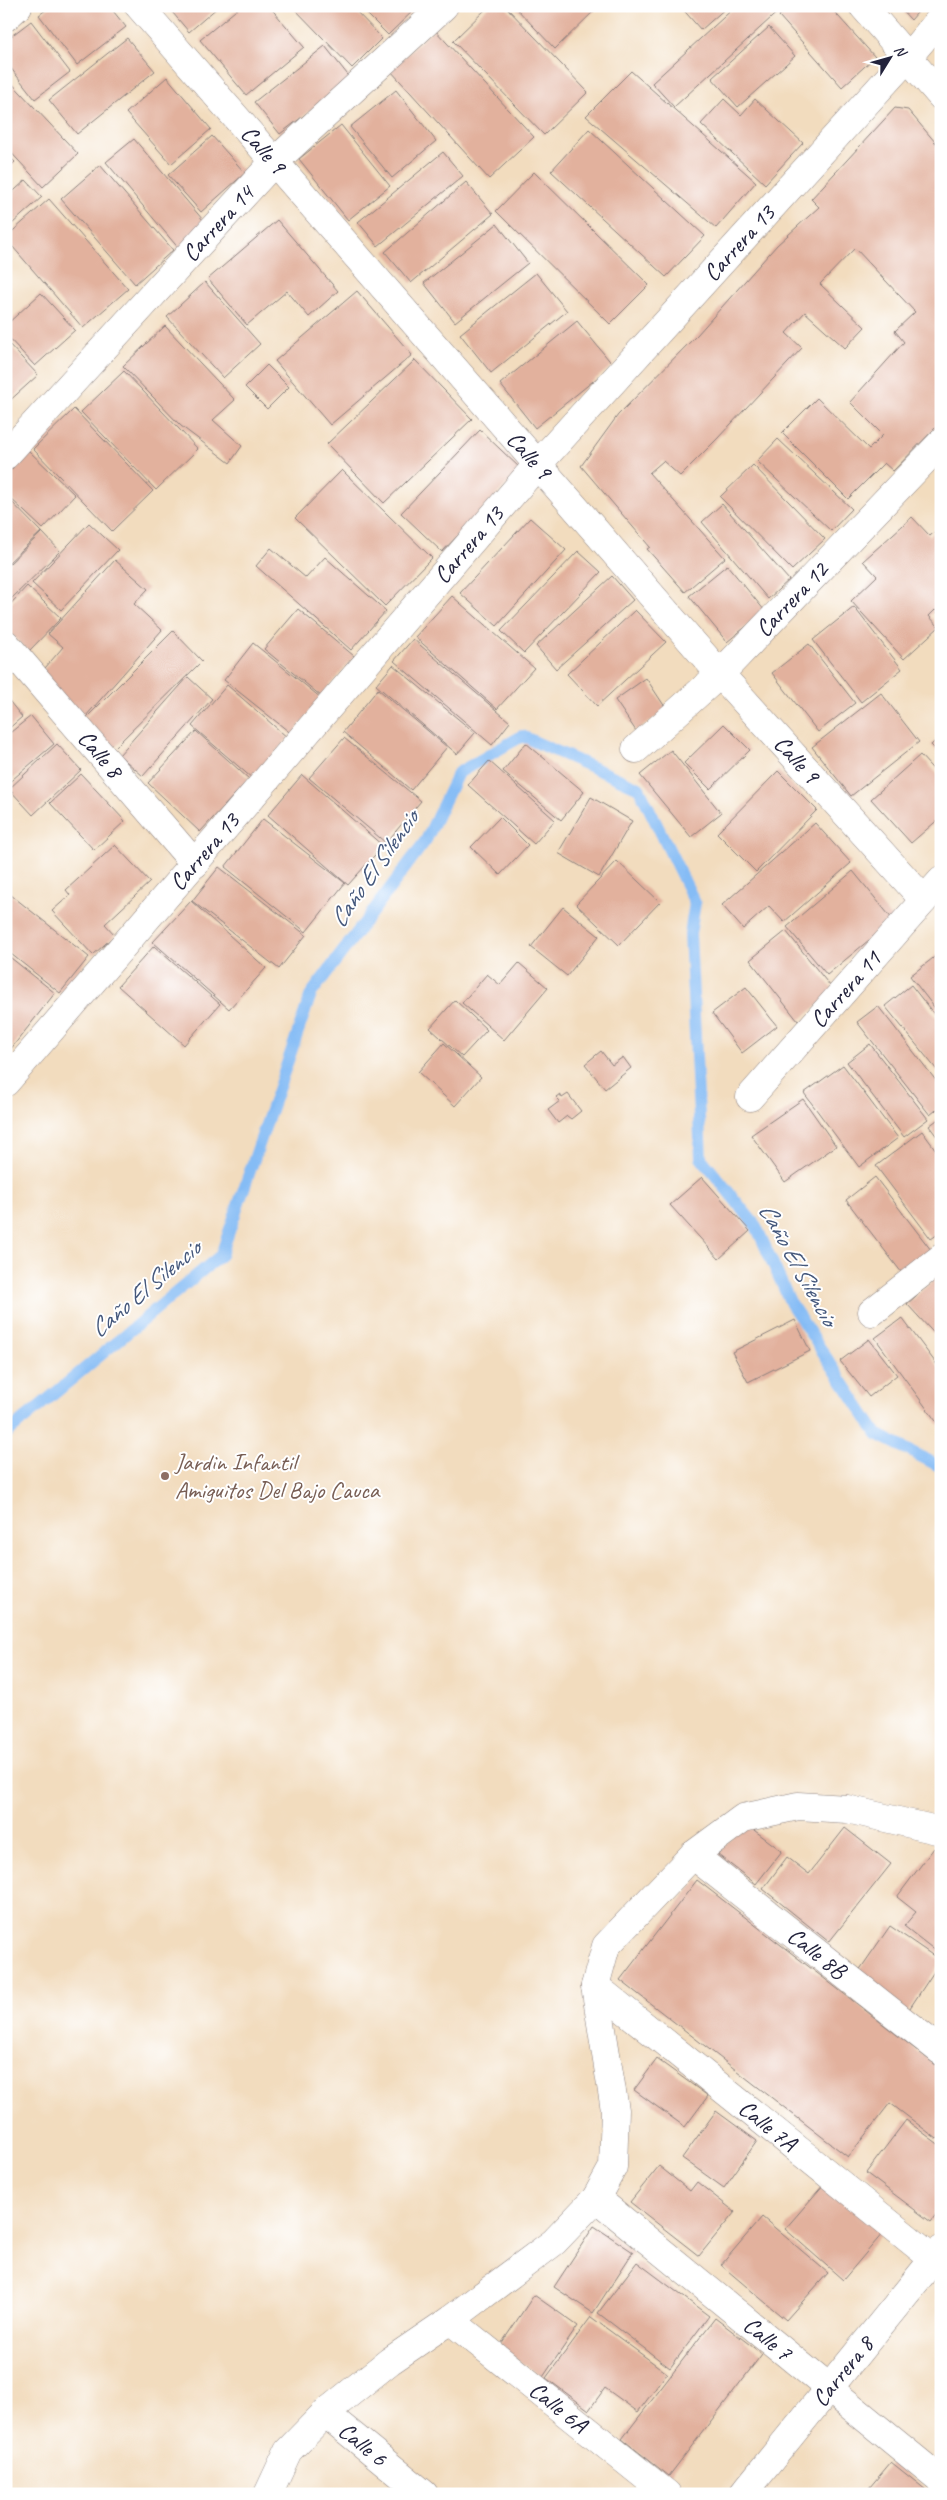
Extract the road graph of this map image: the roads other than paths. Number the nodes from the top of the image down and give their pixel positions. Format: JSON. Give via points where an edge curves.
{"nodes":[{"id":1,"x":18,"y":6,"type":"edge"},
{"id":2,"x":139,"y":6,"type":"edge"},
{"id":3,"x":444,"y":6,"type":"edge"},
{"id":4,"x":863,"y":6,"type":"edge"},
{"id":5,"x":6,"y":17,"type":"edge"},
{"id":6,"x":941,"y":18,"type":"edge"},
{"id":7,"x":908,"y":57,"type":"junction"},
{"id":8,"x":941,"y":96,"type":"edge"},
{"id":9,"x":273,"y":163,"type":"junction"},
{"id":10,"x":941,"y":443,"type":"edge"},
{"id":11,"x":6,"y":455,"type":"edge"},
{"id":12,"x":538,"y":464,"type":"junction"},
{"id":13,"x":6,"y":644,"type":"edge"},
{"id":14,"x":720,"y":674,"type":"junction"},
{"id":15,"x":636,"y":749,"type":"dead end"},
{"id":16,"x":195,"y":864,"type":"junction"},
{"id":17,"x":932,"y":890,"type":"edge"},
{"id":18,"x":6,"y":1082,"type":"edge"},
{"id":19,"x":750,"y":1097,"type":"dead end"},
{"id":20,"x":941,"y":1258,"type":"edge"},
{"id":21,"x":872,"y":1312,"type":"dead end"},
{"id":22,"x":941,"y":1831,"type":"edge"},
{"id":23,"x":693,"y":1855,"type":"junction"},
{"id":24,"x":595,"y":1986,"type":"junction"},
{"id":25,"x":941,"y":2051,"type":"edge"},
{"id":26,"x":596,"y":2198,"type":"junction"},
{"id":27,"x":938,"y":2258,"type":"edge"},
{"id":28,"x":450,"y":2320,"type":"junction"},
{"id":29,"x":828,"y":2388,"type":"junction"},
{"id":30,"x":325,"y":2413,"type":"junction"},
{"id":31,"x":941,"y":2480,"type":"edge"},
{"id":32,"x":268,"y":2494,"type":"edge"},
{"id":33,"x":424,"y":2494,"type":"edge"},
{"id":34,"x":666,"y":2494,"type":"edge"},
{"id":35,"x":743,"y":2494,"type":"edge"}],
"edges":[{"from":1,"to":5,"type":"street"},
{"from":2,"to":9,"type":"street","name":"Calle 9"},
{"from":3,"to":9,"type":"street","name":"Carrera 14"},
{"from":4,"to":7,"type":"street"},
{"from":6,"to":7,"type":"street","name":"Carrera 13"},
{"from":7,"to":8,"type":"street"},
{"from":7,"to":12,"type":"street","name":"Carrera 13"},
{"from":9,"to":11,"type":"street","name":"Carrera 14"},
{"from":9,"to":12,"type":"street","name":"Calle 9"},
{"from":10,"to":14,"type":"street","name":"Carrera 12"},
{"from":12,"to":14,"type":"street","name":"Calle 9"},
{"from":12,"to":16,"type":"street","name":"Carrera 13"},
{"from":13,"to":16,"type":"street","name":"Calle 8"},
{"from":14,"to":15,"type":"street","name":"Carrera 12"},
{"from":14,"to":17,"type":"street","name":"Calle 9"},
{"from":16,"to":18,"type":"street","name":"Carrera 13"},
{"from":17,"to":19,"type":"street","name":"Carrera 11"},
{"from":20,"to":21,"type":"street"},
{"from":22,"to":23,"type":"street","via":[[847,1809],[798,1806],[743,1818]]},
{"from":23,"to":24,"type":"street","via":[[606,1946]]},
{"from":23,"to":25,"type":"street","name":"Calle 8B"},
{"from":24,"to":26,"type":"street","via":[[615,2110],[612,2167]]},
{"from":24,"to":27,"type":"street","name":"Calle 7A"},
{"from":26,"to":28,"type":"street","via":[[554,2242]]},
{"from":26,"to":29,"type":"street","name":"Calle 7"},
{"from":27,"to":29,"type":"street","name":"Carrera 8"},
{"from":28,"to":30,"type":"street","via":[[390,2361]]},
{"from":28,"to":34,"type":"street","name":"Calle 6A"},
{"from":29,"to":31,"type":"street","name":"Calle 7"},
{"from":29,"to":35,"type":"street","name":"Carrera 8"},
{"from":30,"to":32,"type":"street","via":[[288,2451]]},
{"from":30,"to":33,"type":"street","name":"Calle 6"}]}
